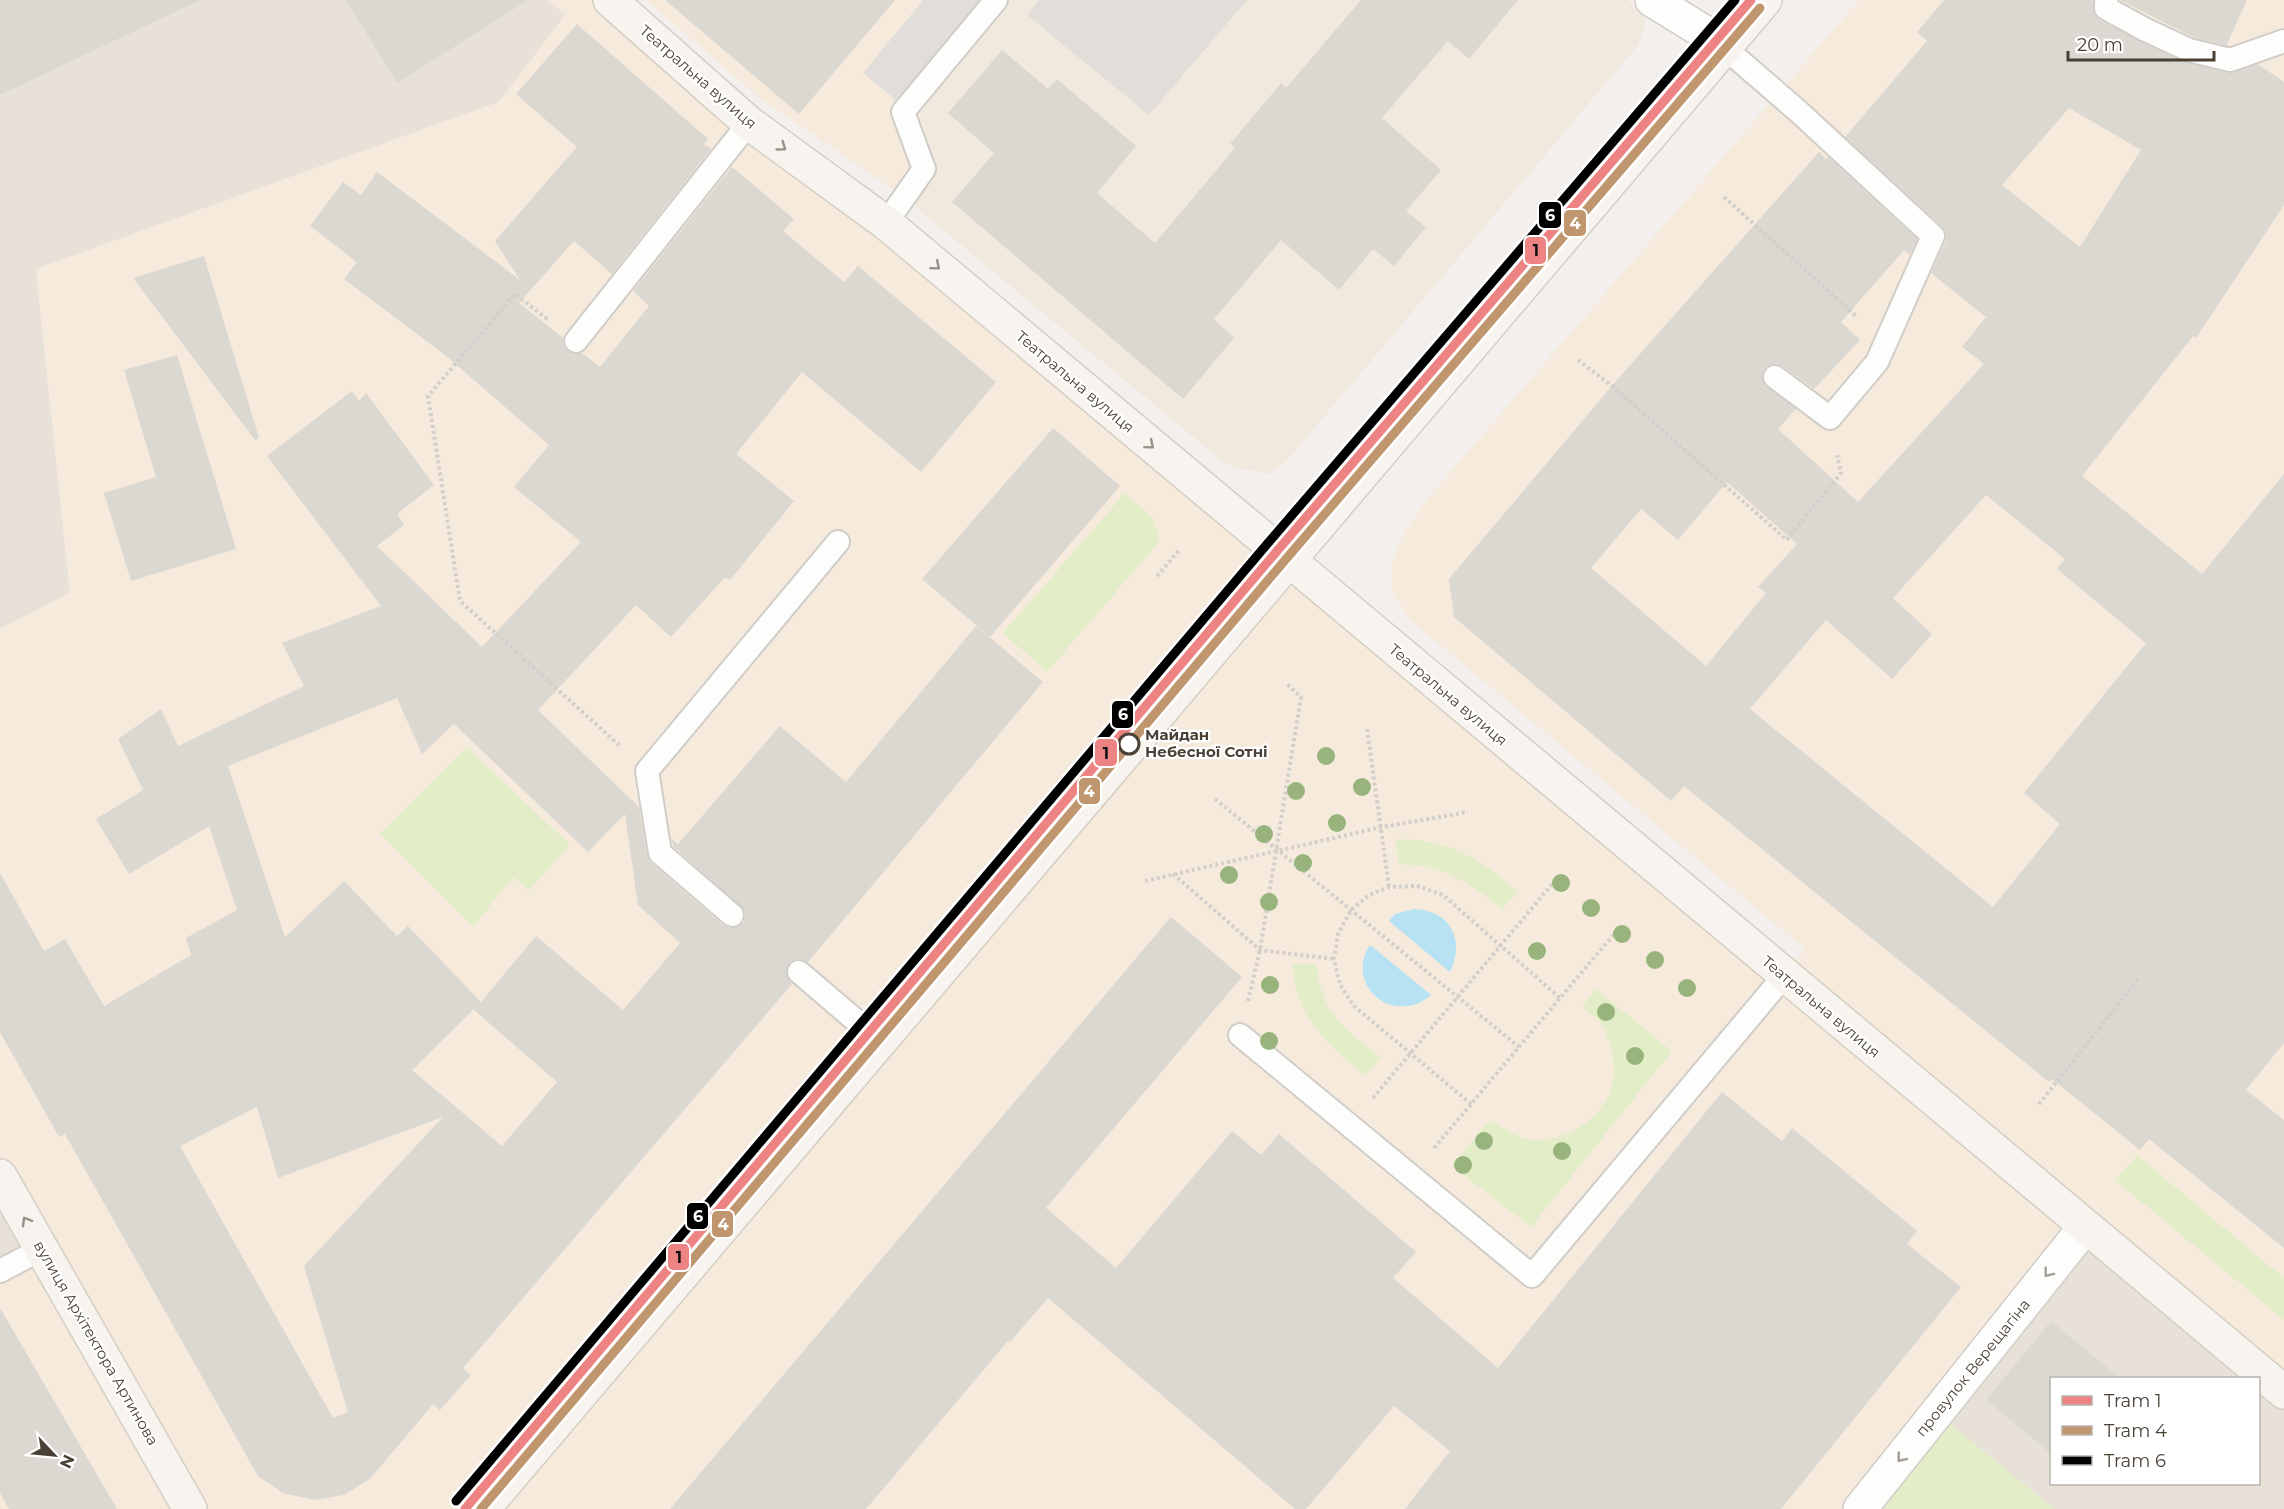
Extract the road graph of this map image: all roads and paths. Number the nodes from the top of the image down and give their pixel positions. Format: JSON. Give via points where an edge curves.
{"nodes":[{"id":1,"x":609,"y":0,"type":"edge"},
{"id":2,"x":996,"y":0,"type":"edge"},
{"id":3,"x":1652,"y":0,"type":"edge"},
{"id":4,"x":1765,"y":0,"type":"edge"},
{"id":5,"x":2106,"y":0,"type":"edge"},
{"id":6,"x":2284,"y":41,"type":"edge"},
{"id":7,"x":1725,"y":48,"type":"junction"},
{"id":8,"x":749,"y":123,"type":"junction"},
{"id":9,"x":1724,"y":197,"type":"dead end"},
{"id":10,"x":886,"y":223,"type":"junction"},
{"id":11,"x":576,"y":341,"type":"joint"},
{"id":12,"x":1886,"y":342,"type":"junction"},
{"id":13,"x":1578,"y":360,"type":"dead end"},
{"id":14,"x":1775,"y":377,"type":"dead end"},
{"id":15,"x":1830,"y":418,"type":"junction"},
{"id":16,"x":838,"y":542,"type":"dead end"},
{"id":17,"x":1180,"y":549,"type":"dead end"},
{"id":18,"x":1288,"y":560,"type":"junction"},
{"id":19,"x":1157,"y":576,"type":"dead end"},
{"id":20,"x":1286,"y":683,"type":"dead end"},
{"id":21,"x":1367,"y":729,"type":"dead end"},
{"id":22,"x":647,"y":771,"type":"junction"},
{"id":23,"x":1215,"y":798,"type":"dead end"},
{"id":24,"x":1468,"y":812,"type":"dead end"},
{"id":25,"x":1382,"y":827,"type":"junction"},
{"id":26,"x":1277,"y":849,"type":"junction"},
{"id":27,"x":1172,"y":874,"type":"junction"},
{"id":28,"x":1145,"y":880,"type":"dead end"},
{"id":29,"x":1553,"y":883,"type":"dead end"},
{"id":30,"x":1389,"y":887,"type":"junction"},
{"id":31,"x":1351,"y":910,"type":"junction"},
{"id":32,"x":732,"y":915,"type":"dead end"},
{"id":33,"x":1614,"y":934,"type":"dead end"},
{"id":34,"x":1500,"y":945,"type":"junction"},
{"id":35,"x":1260,"y":950,"type":"junction"},
{"id":36,"x":1334,"y":959,"type":"junction"},
{"id":37,"x":799,"y":972,"type":"dead end"},
{"id":38,"x":1784,"y":976,"type":"junction"},
{"id":39,"x":2138,"y":979,"type":"dead end"},
{"id":40,"x":1457,"y":997,"type":"junction"},
{"id":41,"x":1560,"y":998,"type":"junction"},
{"id":42,"x":1240,"y":1035,"type":"joint"},
{"id":43,"x":881,"y":1042,"type":"junction"},
{"id":44,"x":1518,"y":1047,"type":"junction"},
{"id":45,"x":1410,"y":1053,"type":"junction"},
{"id":46,"x":1471,"y":1104,"type":"junction"},
{"id":47,"x":2039,"y":1104,"type":"dead end"},
{"id":48,"x":1349,"y":1125,"type":"junction"},
{"id":49,"x":0,"y":1176,"type":"edge"},
{"id":50,"x":1411,"y":1176,"type":"junction"},
{"id":51,"x":2085,"y":1227,"type":"junction"},
{"id":52,"x":42,"y":1249,"type":"junction"},
{"id":53,"x":0,"y":1271,"type":"edge"},
{"id":54,"x":2284,"y":1392,"type":"edge"},
{"id":55,"x":190,"y":1509,"type":"edge"},
{"id":56,"x":483,"y":1509,"type":"edge"},
{"id":57,"x":1860,"y":1509,"type":"edge"}],
"edges":[{"from":1,"to":8,"type":"street","name":"Театральна вулиця"},
{"from":2,"to":10,"type":"lane","via":[[903,112],[924,169]]},
{"from":3,"to":7,"type":"street"},
{"from":4,"to":7,"type":"street"},
{"from":5,"to":6,"type":"lane","via":[[2106,8],[2144,29],[2189,50],[2230,60]]},
{"from":7,"to":12,"type":"lane","via":[[1933,236]]},
{"from":7,"to":18,"type":"street"},
{"from":8,"to":10,"type":"street","name":"Театральна вулиця","one_way":true},
{"from":8,"to":11,"type":"lane"},
{"from":9,"to":12,"type":"path"},
{"from":10,"to":18,"type":"street","name":"Театральна вулиця","one_way":true},
{"from":11,"to":22,"type":"path","via":[[515,294],[428,396],[460,600]]},
{"from":12,"to":15,"type":"lane","via":[[1877,362]]},
{"from":13,"to":15,"type":"path","via":[[1787,540],[1841,473]]},
{"from":14,"to":15,"type":"lane"},
{"from":16,"to":22,"type":"lane"},
{"from":17,"to":19,"type":"path"},
{"from":18,"to":38,"type":"street","name":"Театральна вулиця"},
{"from":18,"to":43,"type":"street"},
{"from":20,"to":26,"type":"path","via":[[1301,696]]},
{"from":21,"to":25,"type":"path"},
{"from":22,"to":32,"type":"lane","via":[[660,853]]},
{"from":23,"to":26,"type":"path"},
{"from":24,"to":25,"type":"path"},
{"from":25,"to":26,"type":"path"},
{"from":25,"to":30,"type":"path"},
{"from":26,"to":27,"type":"path"},
{"from":26,"to":31,"type":"path"},
{"from":26,"to":35,"type":"path"},
{"from":27,"to":28,"type":"path"},
{"from":27,"to":35,"type":"path"},
{"from":29,"to":34,"type":"path"},
{"from":30,"to":31,"type":"path"},
{"from":30,"to":34,"type":"path","via":[[1417,886],[1443,895]]},
{"from":31,"to":36,"type":"path","via":[[1338,934]]},
{"from":31,"to":40,"type":"path"},
{"from":33,"to":41,"type":"path"},
{"from":34,"to":40,"type":"path"},
{"from":34,"to":41,"type":"path"},
{"from":35,"to":36,"type":"path"},
{"from":35,"to":42,"type":"path"},
{"from":36,"to":45,"type":"path","via":[[1340,985],[1354,1006]]},
{"from":37,"to":43,"type":"lane"},
{"from":38,"to":50,"type":"lane","via":[[1532,1276]]},
{"from":38,"to":51,"type":"street","name":"Театральна вулиця"},
{"from":39,"to":47,"type":"path"},
{"from":40,"to":44,"type":"path"},
{"from":40,"to":45,"type":"path"},
{"from":41,"to":44,"type":"path"},
{"from":42,"to":48,"type":"lane"},
{"from":43,"to":56,"type":"street"},
{"from":44,"to":46,"type":"path"},
{"from":45,"to":46,"type":"path"},
{"from":45,"to":48,"type":"path"},
{"from":46,"to":50,"type":"path"},
{"from":48,"to":50,"type":"lane"},
{"from":52,"to":49,"type":"street","name":"вулиця Архітектора Артинова","one_way":true},
{"from":51,"to":54,"type":"street","name":"Театральна вулиця"},
{"from":51,"to":57,"type":"street","name":"провулок Верещагіна","one_way":true},
{"from":52,"to":53,"type":"lane"},
{"from":52,"to":55,"type":"street","name":"вулиця Архітектора Артинова"}]}
